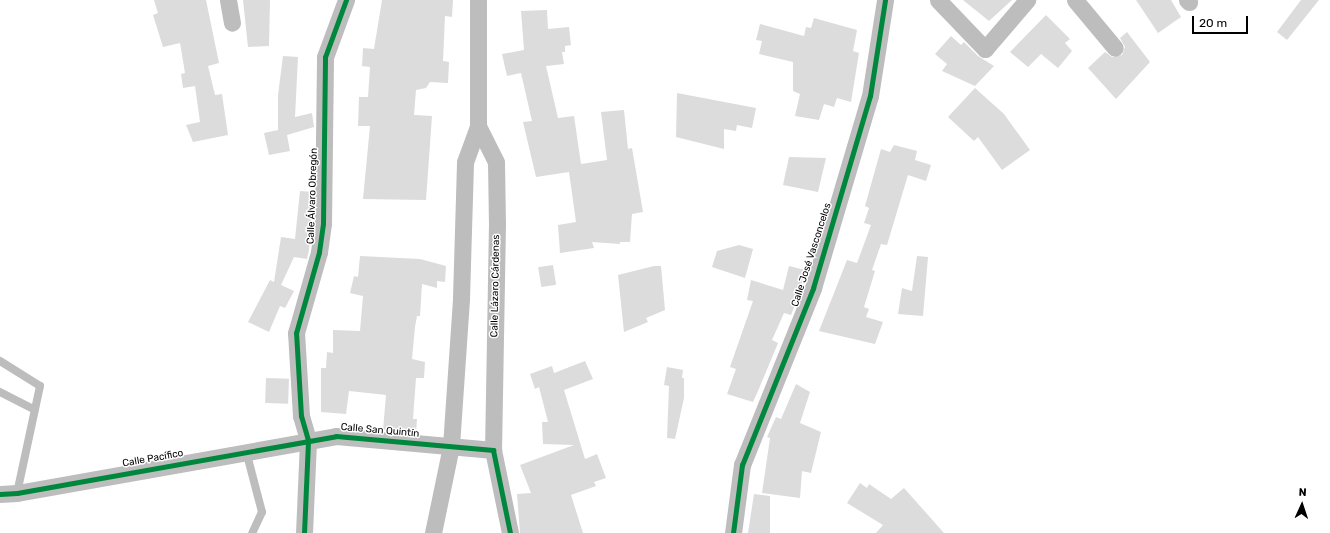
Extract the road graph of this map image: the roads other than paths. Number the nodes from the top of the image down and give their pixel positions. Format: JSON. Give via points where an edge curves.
{"nodes":[{"id":1,"x":228,"y":0,"type":"edge"},
{"id":2,"x":346,"y":0,"type":"edge"},
{"id":3,"x":478,"y":0,"type":"edge"},
{"id":4,"x":885,"y":0,"type":"edge"},
{"id":5,"x":938,"y":0,"type":"edge"},
{"id":6,"x":1027,"y":0,"type":"edge"},
{"id":7,"x":1075,"y":0,"type":"edge"},
{"id":8,"x":232,"y":23,"type":"dead end"},
{"id":9,"x":1115,"y":48,"type":"dead end"},
{"id":10,"x":478,"y":126,"type":"junction"},
{"id":11,"x":0,"y":361,"type":"edge"},
{"id":12,"x":0,"y":392,"type":"edge"},
{"id":13,"x":35,"y":410,"type":"junction"},
{"id":14,"x":308,"y":440,"type":"junction"},
{"id":15,"x":451,"y":446,"type":"junction"},
{"id":16,"x":493,"y":450,"type":"junction"},
{"id":17,"x":246,"y":451,"type":"junction"},
{"id":18,"x":8,"y":493,"type":"edge"},
{"id":19,"x":252,"y":533,"type":"edge"},
{"id":20,"x":304,"y":533,"type":"edge"},
{"id":21,"x":433,"y":533,"type":"edge"},
{"id":22,"x":510,"y":533,"type":"edge"},
{"id":23,"x":734,"y":533,"type":"edge"}],
"edges":[{"from":1,"to":8,"type":"street"},
{"from":2,"to":14,"type":"street","name":"Calle Álvaro Obregón","via":[[325,57],[320,252],[296,333],[301,416]]},
{"from":3,"to":10,"type":"street","name":"Calle Lázaro Cárdenas"},
{"from":4,"to":23,"type":"street","name":"Calle José Vasconcelos","via":[[870,96],[813,288],[742,465]]},
{"from":5,"to":6,"type":"street","via":[[985,49]]},
{"from":7,"to":9,"type":"street"},
{"from":10,"to":15,"type":"street","name":"Calle Lázaro Cárdenas","via":[[465,162],[461,298]]},
{"from":10,"to":16,"type":"street","name":"Calle Lázaro Cárdenas","via":[[496,162]]},
{"from":11,"to":13,"type":"lane","via":[[40,386]]},
{"from":12,"to":13,"type":"lane"},
{"from":13,"to":18,"type":"lane"},
{"from":14,"to":15,"type":"street","name":"Calle San Quintín","via":[[336,436]]},
{"from":14,"to":17,"type":"street","name":"Calle Pacífico"},
{"from":14,"to":20,"type":"street","name":"Calle Álvaro Obregón"},
{"from":15,"to":16,"type":"street"},
{"from":15,"to":21,"type":"street","name":"Calle Lázaro Cárdenas"},
{"from":16,"to":22,"type":"street"},
{"from":17,"to":18,"type":"street","name":"Calle Pacífico"},
{"from":17,"to":19,"type":"lane","via":[[262,512]]}]}
